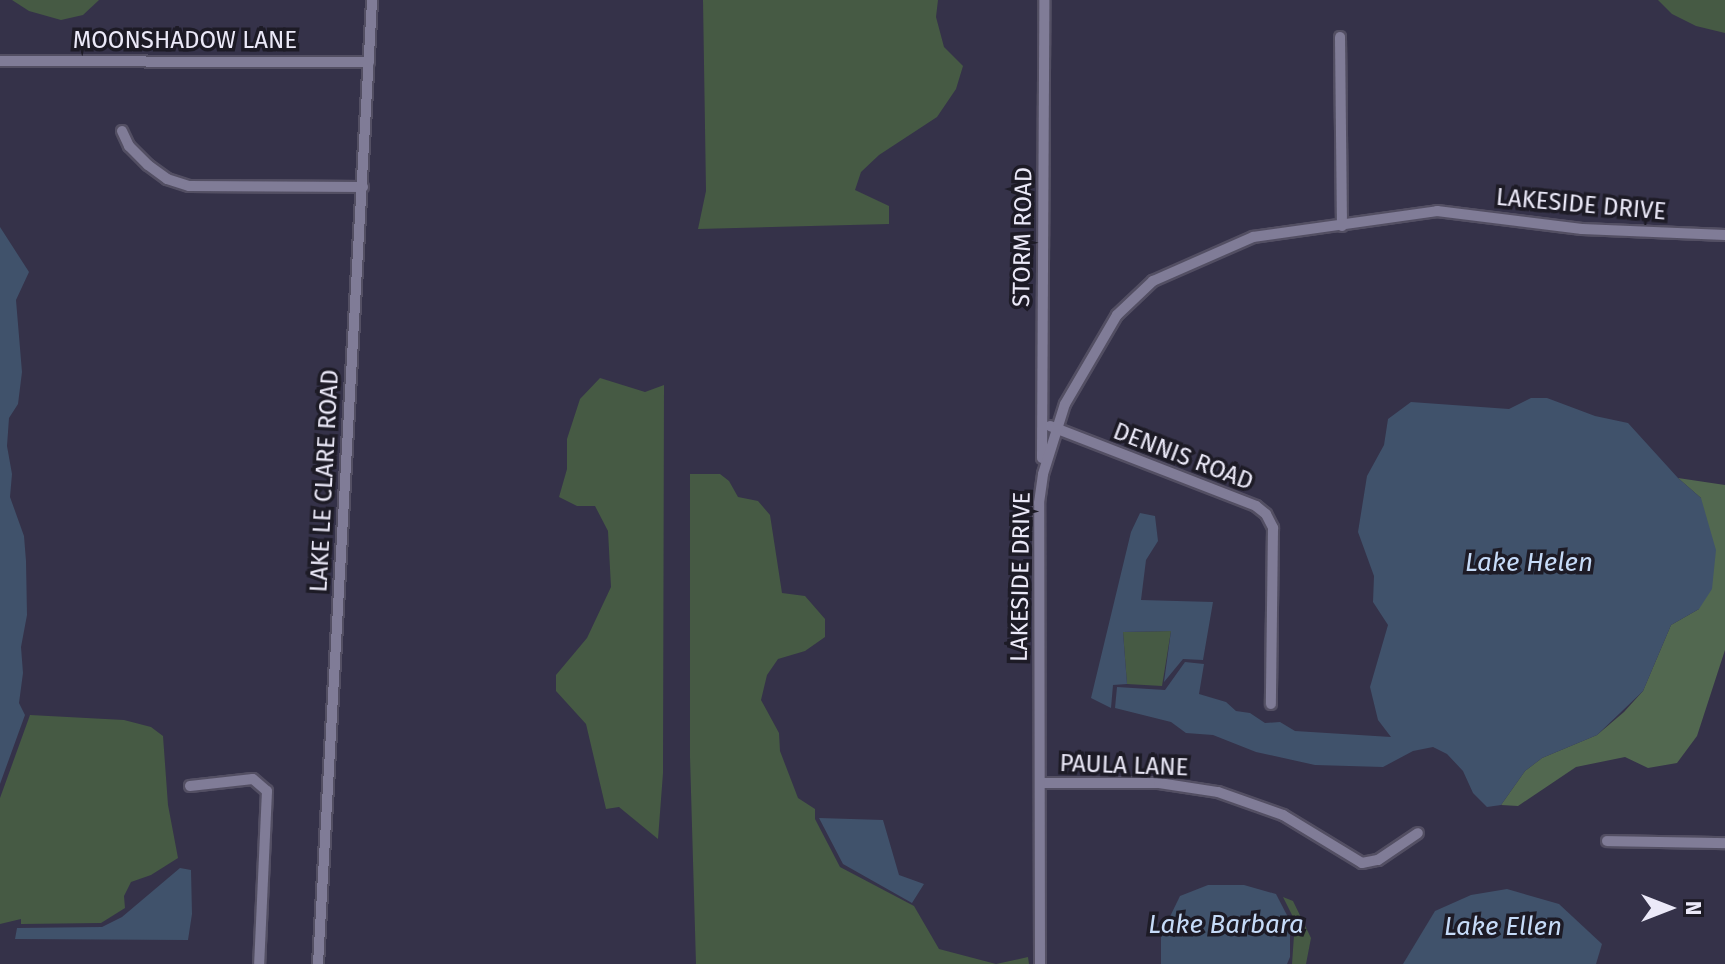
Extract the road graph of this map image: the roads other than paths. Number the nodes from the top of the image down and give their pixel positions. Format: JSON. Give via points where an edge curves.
{"nodes":[{"id":1,"x":372,"y":0,"type":"edge"},
{"id":2,"x":1044,"y":0,"type":"edge"},
{"id":3,"x":1340,"y":37,"type":"dead end"},
{"id":4,"x":0,"y":61,"type":"edge"},
{"id":5,"x":369,"y":62,"type":"junction"},
{"id":6,"x":122,"y":131,"type":"dead end"},
{"id":7,"x":363,"y":187,"type":"junction"},
{"id":8,"x":1342,"y":226,"type":"junction"},
{"id":9,"x":1725,"y":235,"type":"edge"},
{"id":10,"x":1041,"y":421,"type":"junction"},
{"id":11,"x":1055,"y":429,"type":"junction"},
{"id":12,"x":1043,"y":474,"type":"junction"},
{"id":13,"x":1271,"y":704,"type":"dead end"},
{"id":14,"x":1041,"y":783,"type":"junction"},
{"id":15,"x":190,"y":786,"type":"dead end"},
{"id":16,"x":1418,"y":833,"type":"dead end"},
{"id":17,"x":1607,"y":841,"type":"dead end"},
{"id":18,"x":1725,"y":843,"type":"edge"},
{"id":19,"x":259,"y":964,"type":"edge"},
{"id":20,"x":318,"y":964,"type":"edge"},
{"id":21,"x":1040,"y":964,"type":"edge"}],
"edges":[{"from":1,"to":5,"type":"street","name":"LAKE LE CLARE ROAD"},
{"from":2,"to":10,"type":"street","name":"STORM ROAD"},
{"from":3,"to":8,"type":"street"},
{"from":4,"to":5,"type":"street","name":"MOONSHADOW LANE"},
{"from":5,"to":7,"type":"street","name":"LAKE LE CLARE ROAD"},
{"from":6,"to":7,"type":"street","via":[[148,165],[189,186]]},
{"from":7,"to":20,"type":"street","name":"LAKE LE CLARE ROAD"},
{"from":8,"to":9,"type":"street","name":"LAKESIDE DRIVE","via":[[1437,211],[1582,229]]},
{"from":8,"to":11,"type":"street","name":"LAKESIDE DRIVE","via":[[1253,237],[1153,281],[1102,337]]},
{"from":10,"to":11,"type":"street","name":"DENNIS ROAD"},
{"from":10,"to":12,"type":"street","name":"STORM ROAD"},
{"from":11,"to":12,"type":"street","name":"LAKESIDE DRIVE"},
{"from":11,"to":13,"type":"street","name":"DENNIS ROAD","via":[[1266,514],[1273,528]]},
{"from":12,"to":14,"type":"street","name":"LAKESIDE DRIVE"},
{"from":14,"to":16,"type":"street","name":"PAULA LANE","via":[[1159,783],[1218,792],[1283,815],[1362,863],[1378,860]]},
{"from":14,"to":21,"type":"street","name":"LAKESIDE DRIVE"},
{"from":15,"to":19,"type":"street","via":[[253,779],[267,791]]},
{"from":17,"to":18,"type":"street"}]}
